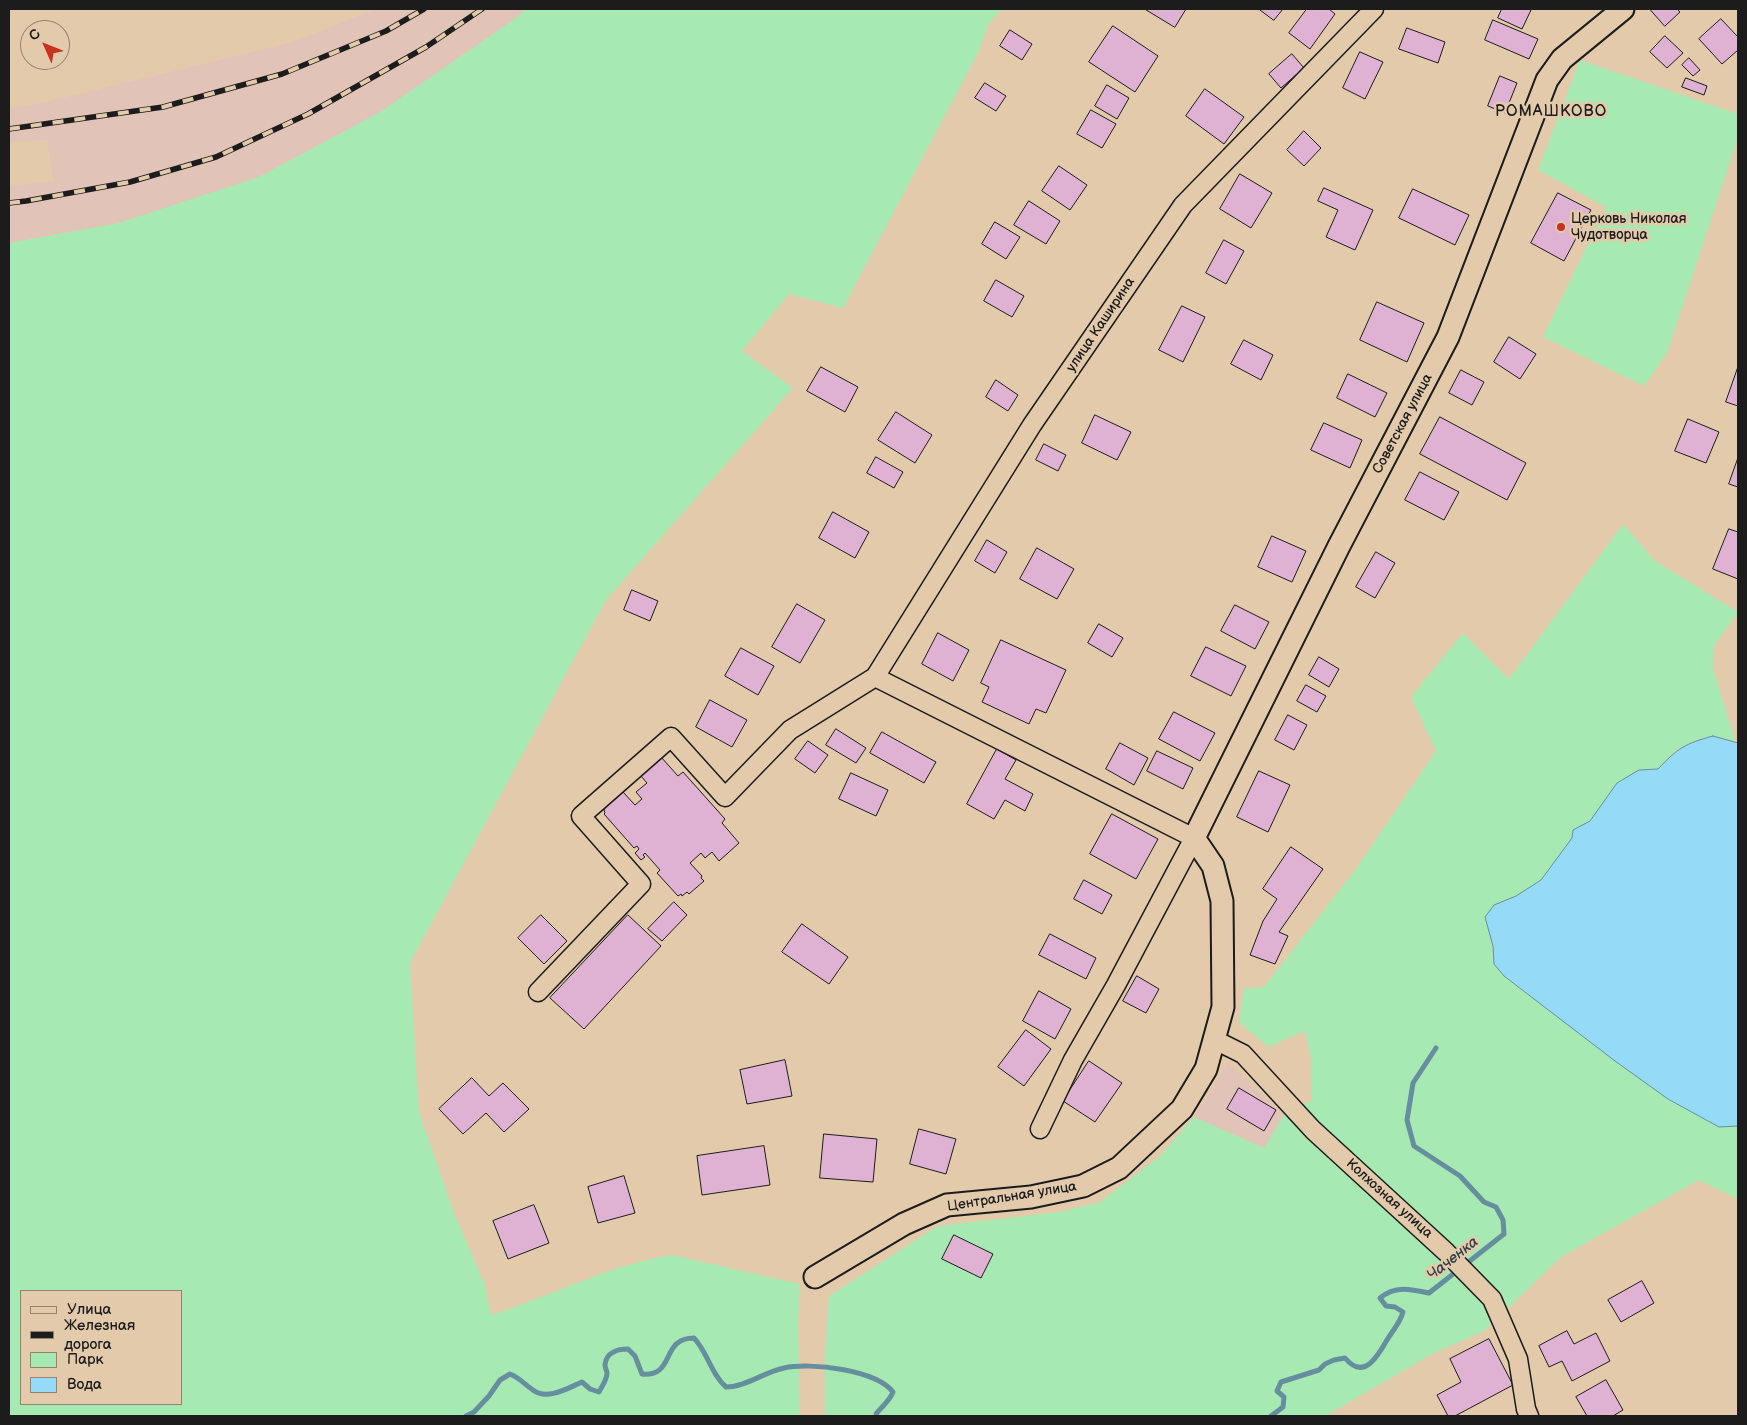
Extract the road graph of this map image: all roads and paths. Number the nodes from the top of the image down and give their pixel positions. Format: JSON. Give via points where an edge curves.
{"nodes":[{"id":1,"x":1374,"y":9,"type":"edge"},
{"id":2,"x":1614,"y":12,"type":"edge"},
{"id":3,"x":875,"y":677,"type":"junction"},
{"id":4,"x":1194,"y":838,"type":"junction"},
{"id":5,"x":538,"y":992,"type":"dead end"},
{"id":6,"x":1215,"y":1040,"type":"junction"},
{"id":7,"x":1040,"y":1129,"type":"dead end"},
{"id":8,"x":815,"y":1277,"type":"dead end"},
{"id":9,"x":1529,"y":1416,"type":"edge"}],
"edges":[{"from":1,"to":3,"type":"street","name":"улица Каширина","via":[[1183,205],[1032,425]]},
{"from":2,"to":4,"type":"street","name":"Советская улица","via":[[1562,59],[1547,80],[1448,336]]},
{"from":3,"to":4,"type":"street"},
{"from":3,"to":5,"type":"street","via":[[790,730],[725,797],[671,737],[582,816],[641,884]]},
{"from":4,"to":6,"type":"street","name":"Центральная улица","via":[[1213,866],[1222,901],[1223,1007]]},
{"from":4,"to":7,"type":"street","via":[[1073,1060]]},
{"from":6,"to":8,"type":"street","name":"Центральная улица","via":[[1206,1068],[1182,1109],[1119,1168],[1083,1186],[1030,1197],[947,1205],[904,1224]]},
{"from":6,"to":9,"type":"street","name":"Колхозная улица","via":[[1243,1054],[1313,1130],[1446,1252],[1492,1299],[1518,1359]]}]}
